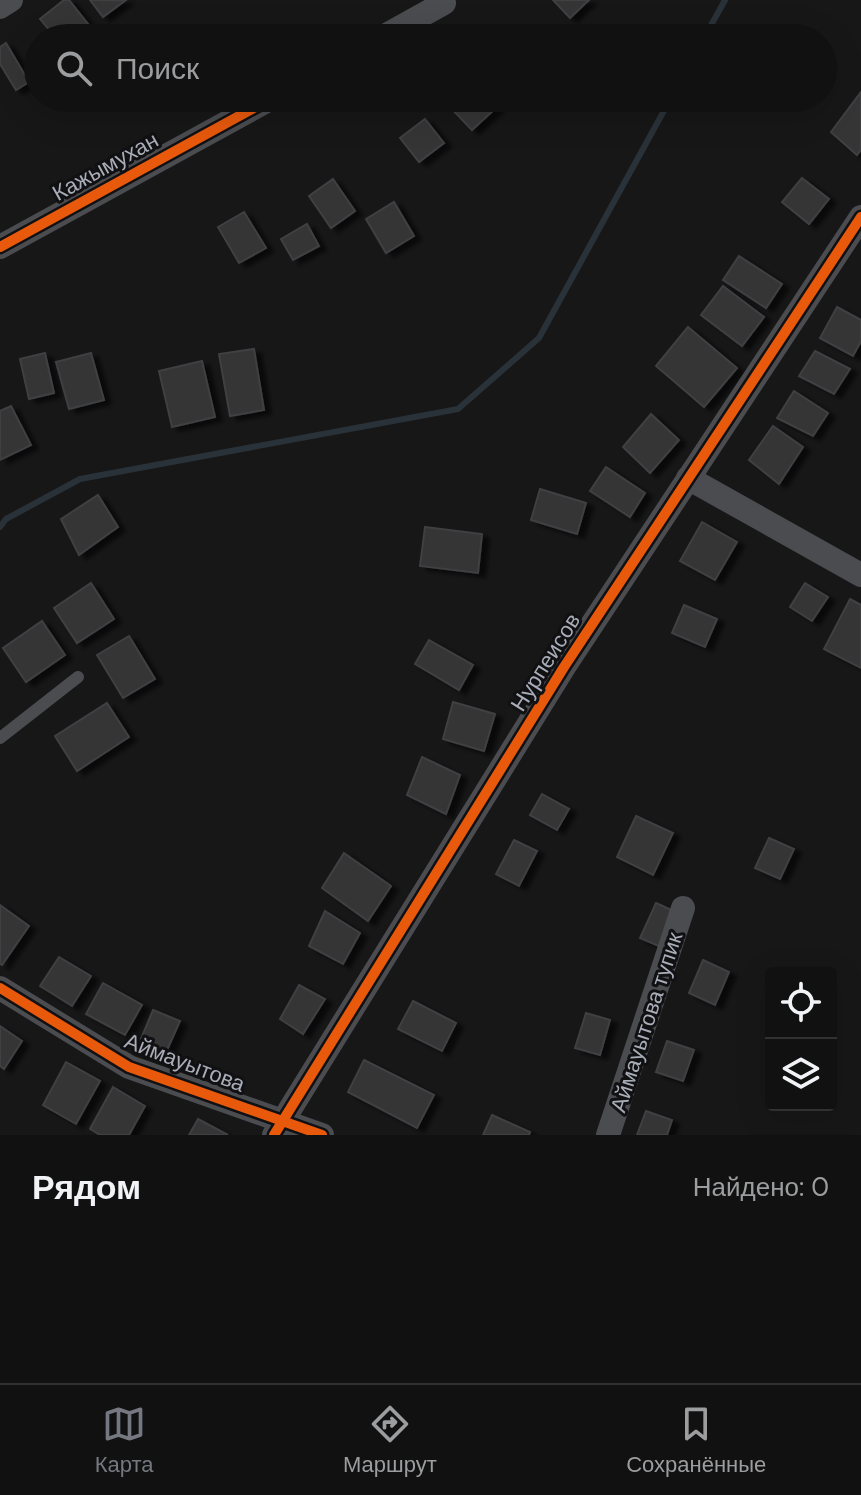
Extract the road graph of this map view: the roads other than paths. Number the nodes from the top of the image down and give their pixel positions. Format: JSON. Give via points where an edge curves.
{"nodes":[{"id":1,"x":11,"y":0,"type":"edge"},
{"id":2,"x":444,"y":3,"type":"dead end"},
{"id":3,"x":0,"y":7,"type":"edge"},
{"id":4,"x":406,"y":24,"type":"edge"},
{"id":5,"x":246,"y":112,"type":"edge"},
{"id":6,"x":861,"y":217,"type":"edge"},
{"id":7,"x":0,"y":247,"type":"edge"},
{"id":8,"x":688,"y":478,"type":"junction"},
{"id":9,"x":861,"y":575,"type":"edge"},
{"id":10,"x":78,"y":677,"type":"dead end"},
{"id":11,"x":0,"y":738,"type":"edge"},
{"id":12,"x":683,"y":908,"type":"dead end"},
{"id":13,"x":0,"y":988,"type":"edge"},
{"id":14,"x":279,"y":1127,"type":"edge"},
{"id":15,"x":322,"y":1135,"type":"edge"},
{"id":16,"x":608,"y":1135,"type":"edge"}],
"edges":[{"from":1,"to":3,"type":"street"},
{"from":2,"to":4,"type":"street"},
{"from":5,"to":7,"type":"street","name":"Кажымухан"},
{"from":6,"to":8,"type":"street","name":"Нурпеисов"},
{"from":8,"to":9,"type":"street"},
{"from":8,"to":14,"type":"street","name":"Нурпеисов","via":[[564,667]]},
{"from":10,"to":11,"type":"lane"},
{"from":12,"to":16,"type":"street","name":"Аймауытова тупик"},
{"from":13,"to":14,"type":"street","name":"Аймауытова","via":[[129,1067]]},
{"from":14,"to":15,"type":"street","name":"Аймауытова"}]}
